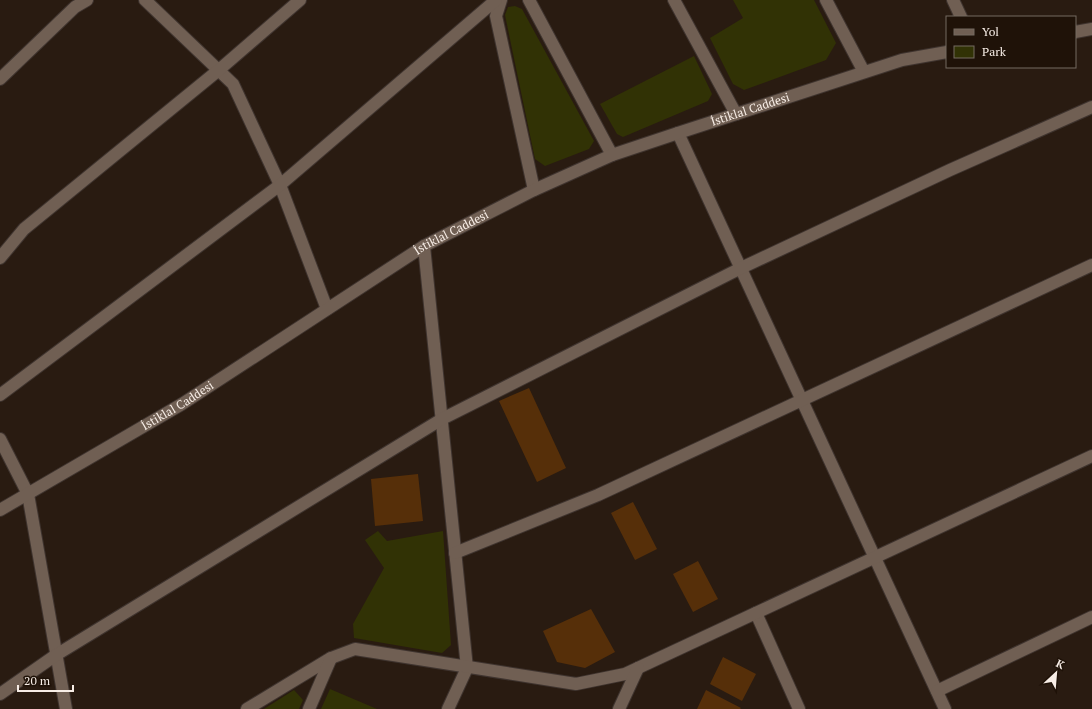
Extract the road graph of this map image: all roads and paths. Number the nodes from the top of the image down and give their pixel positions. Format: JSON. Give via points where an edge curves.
{"nodes":[{"id":1,"x":87,"y":0,"type":"edge"},
{"id":2,"x":145,"y":0,"type":"edge"},
{"id":3,"x":300,"y":0,"type":"edge"},
{"id":4,"x":496,"y":0,"type":"edge"},
{"id":5,"x":501,"y":0,"type":"edge"},
{"id":6,"x":529,"y":0,"type":"edge"},
{"id":7,"x":674,"y":0,"type":"edge"},
{"id":8,"x":826,"y":0,"type":"edge"},
{"id":9,"x":953,"y":0,"type":"edge"},
{"id":10,"x":71,"y":4,"type":"edge"},
{"id":11,"x":961,"y":16,"type":"edge"},
{"id":12,"x":1092,"y":29,"type":"edge"},
{"id":13,"x":1076,"y":32,"type":"edge"},
{"id":14,"x":946,"y":52,"type":"edge"},
{"id":15,"x":220,"y":69,"type":"junction"},
{"id":16,"x":864,"y":72,"type":"junction"},
{"id":17,"x":0,"y":79,"type":"edge"},
{"id":18,"x":1092,"y":107,"type":"edge"},
{"id":19,"x":736,"y":114,"type":"junction"},
{"id":20,"x":678,"y":133,"type":"junction"},
{"id":21,"x":612,"y":155,"type":"junction"},
{"id":22,"x":280,"y":185,"type":"junction"},
{"id":23,"x":534,"y":190,"type":"junction"},
{"id":24,"x":424,"y":246,"type":"junction"},
{"id":25,"x":0,"y":258,"type":"edge"},
{"id":26,"x":1092,"y":264,"type":"edge"},
{"id":27,"x":740,"y":268,"type":"junction"},
{"id":28,"x":327,"y":309,"type":"junction"},
{"id":29,"x":0,"y":395,"type":"edge"},
{"id":30,"x":802,"y":400,"type":"junction"},
{"id":31,"x":442,"y":419,"type":"junction"},
{"id":32,"x":0,"y":439,"type":"edge"},
{"id":33,"x":1092,"y":456,"type":"edge"},
{"id":34,"x":28,"y":494,"type":"junction"},
{"id":35,"x":0,"y":510,"type":"edge"},
{"id":36,"x":455,"y":553,"type":"junction"},
{"id":37,"x":875,"y":558,"type":"junction"},
{"id":38,"x":756,"y":613,"type":"junction"},
{"id":39,"x":1092,"y":618,"type":"edge"},
{"id":40,"x":56,"y":655,"type":"junction"},
{"id":41,"x":331,"y":658,"type":"junction"},
{"id":42,"x":467,"y":668,"type":"junction"},
{"id":43,"x":638,"y":668,"type":"junction"},
{"id":44,"x":936,"y":691,"type":"junction"},
{"id":45,"x":0,"y":694,"type":"edge"},
{"id":46,"x":66,"y":709,"type":"edge"},
{"id":47,"x":247,"y":709,"type":"edge"},
{"id":48,"x":309,"y":709,"type":"edge"},
{"id":49,"x":448,"y":709,"type":"edge"},
{"id":50,"x":619,"y":709,"type":"edge"},
{"id":51,"x":799,"y":709,"type":"edge"},
{"id":52,"x":945,"y":709,"type":"edge"}],
"edges":[{"from":1,"to":10,"type":"street"},
{"from":2,"to":15,"type":"street"},
{"from":3,"to":15,"type":"street"},
{"from":4,"to":22,"type":"street"},
{"from":5,"to":23,"type":"street","via":[[496,16]]},
{"from":6,"to":21,"type":"street"},
{"from":7,"to":19,"type":"street"},
{"from":8,"to":16,"type":"street"},
{"from":9,"to":11,"type":"street"},
{"from":10,"to":17,"type":"street"},
{"from":12,"to":13,"type":"street"},
{"from":14,"to":16,"type":"street","name":"İstiklal Caddesi","via":[[902,60]]},
{"from":15,"to":22,"type":"street","via":[[233,84]]},
{"from":15,"to":25,"type":"street","via":[[24,229]]},
{"from":16,"to":19,"type":"street","name":"İstiklal Caddesi"},
{"from":18,"to":27,"type":"street"},
{"from":19,"to":20,"type":"street","name":"İstiklal Caddesi"},
{"from":20,"to":21,"type":"street","name":"İstiklal Caddesi"},
{"from":20,"to":27,"type":"street"},
{"from":21,"to":23,"type":"street","name":"İstiklal Caddesi"},
{"from":22,"to":28,"type":"street"},
{"from":22,"to":29,"type":"street"},
{"from":23,"to":24,"type":"street","name":"İstiklal Caddesi"},
{"from":24,"to":28,"type":"street","name":"İstiklal Caddesi"},
{"from":24,"to":31,"type":"street"},
{"from":26,"to":30,"type":"street"},
{"from":27,"to":30,"type":"street"},
{"from":27,"to":31,"type":"street"},
{"from":28,"to":34,"type":"street","name":"İstiklal Caddesi","via":[[182,404]]},
{"from":30,"to":36,"type":"street","via":[[598,495]]},
{"from":30,"to":37,"type":"street"},
{"from":31,"to":36,"type":"street"},
{"from":31,"to":40,"type":"street"},
{"from":32,"to":34,"type":"street"},
{"from":33,"to":37,"type":"street"},
{"from":34,"to":35,"type":"street","name":"İstiklal Caddesi"},
{"from":34,"to":40,"type":"street"},
{"from":36,"to":42,"type":"street"},
{"from":37,"to":38,"type":"street"},
{"from":37,"to":44,"type":"street"},
{"from":38,"to":43,"type":"street"},
{"from":38,"to":51,"type":"street"},
{"from":39,"to":44,"type":"street"},
{"from":40,"to":45,"type":"street"},
{"from":40,"to":46,"type":"street"},
{"from":41,"to":42,"type":"street","via":[[355,650]]},
{"from":41,"to":47,"type":"street"},
{"from":41,"to":48,"type":"street"},
{"from":42,"to":43,"type":"street","via":[[576,684],[625,674]]},
{"from":42,"to":49,"type":"street"},
{"from":43,"to":50,"type":"street"},
{"from":44,"to":52,"type":"street"}]}
